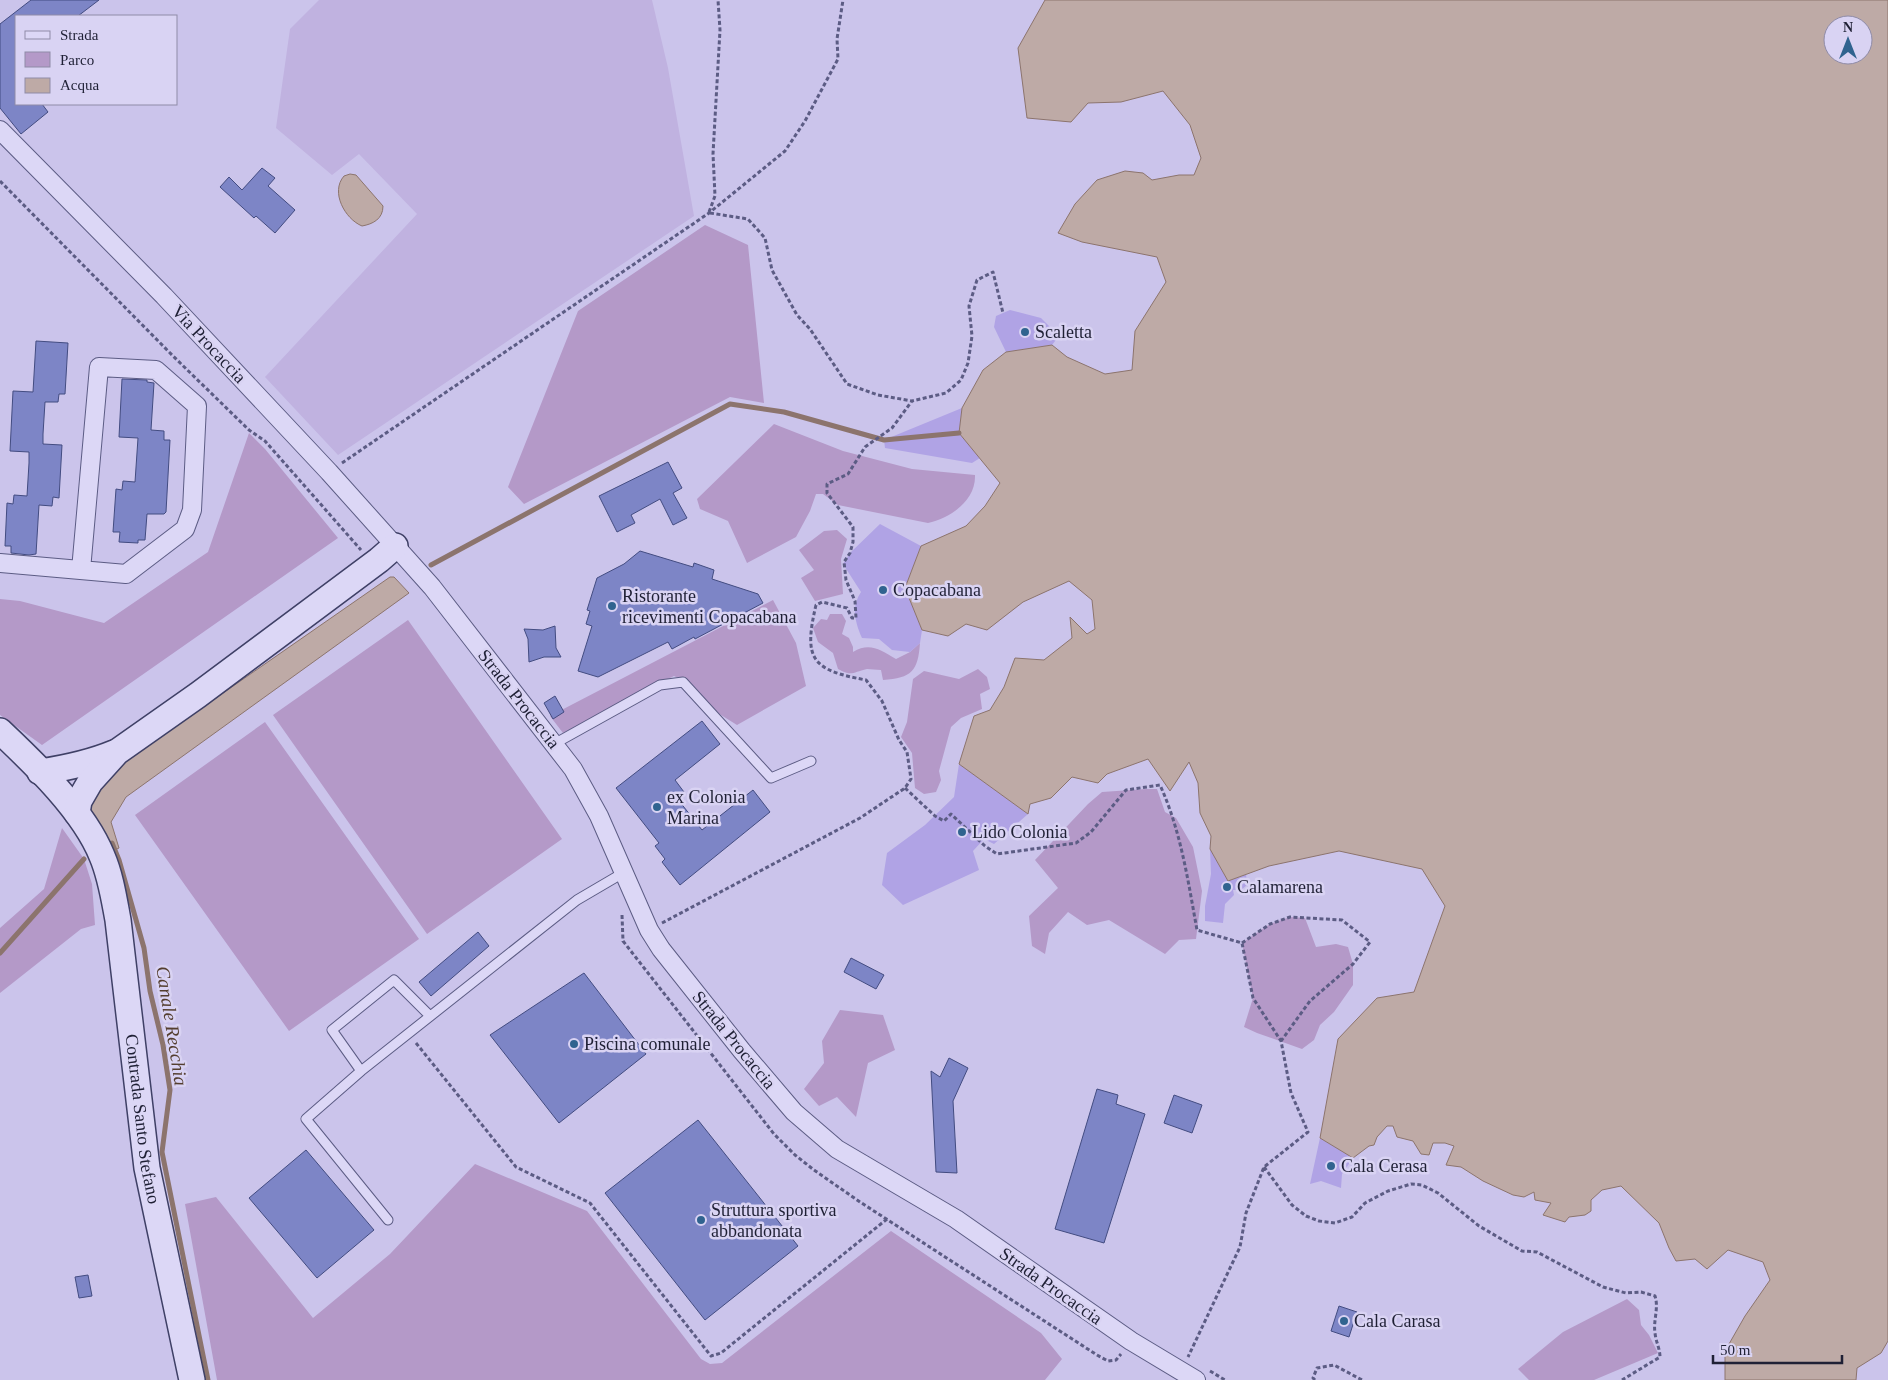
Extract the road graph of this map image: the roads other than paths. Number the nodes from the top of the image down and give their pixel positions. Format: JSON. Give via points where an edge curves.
{"nodes":[{"id":1,"x":0,"y":130,"type":"edge"},
{"id":2,"x":403,"y":555,"type":"junction"},
{"id":3,"x":0,"y":564,"type":"edge"},
{"id":4,"x":82,"y":570,"type":"junction"},
{"id":5,"x":0,"y":731,"type":"edge"},
{"id":6,"x":554,"y":744,"type":"junction"},
{"id":7,"x":117,"y":752,"type":"junction"},
{"id":8,"x":811,"y":761,"type":"dead end"},
{"id":9,"x":40,"y":772,"type":"junction"},
{"id":10,"x":81,"y":820,"type":"junction"},
{"id":11,"x":622,"y":873,"type":"junction"},
{"id":12,"x":430,"y":1016,"type":"junction"},
{"id":13,"x":361,"y":1071,"type":"junction"},
{"id":14,"x":388,"y":1220,"type":"dead end"},
{"id":15,"x":1189,"y":1376,"type":"edge"},
{"id":16,"x":192,"y":1380,"type":"edge"}],
"edges":[{"from":1,"to":2,"type":"street","name":"Via Procaccia","via":[[164,296]]},
{"from":2,"to":6,"type":"street","name":"Strada Procaccia","via":[[432,587]]},
{"from":2,"to":7,"type":"street","via":[[378,560]]},
{"from":3,"to":4,"type":"street"},
{"from":4,"to":4,"type":"street","via":[[100,367],[156,370],[197,406],[192,510],[186,529],[126,574]]},
{"from":5,"to":9,"type":"street","name":"Contrada Santo Stefano"},
{"from":6,"to":8,"type":"lane","via":[[660,685],[683,682],[771,778]]},
{"from":6,"to":11,"type":"street","name":"Strada Procaccia","via":[[573,769],[599,816]]},
{"from":7,"to":9,"type":"street","via":[[91,762]]},
{"from":7,"to":10,"type":"street","via":[[90,782],[79,801]]},
{"from":9,"to":10,"type":"street","name":"Contrada Santo Stefano"},
{"from":10,"to":16,"type":"street","name":"Contrada Santo Stefano","via":[[102,856],[118,920],[147,1168]]},
{"from":11,"to":12,"type":"lane","via":[[577,900]]},
{"from":11,"to":15,"type":"street","name":"Strada Procaccia","via":[[648,930],[661,949],[794,1112],[837,1148],[956,1219],[1131,1341]]},
{"from":12,"to":13,"type":"lane"},
{"from":12,"to":13,"type":"lane","via":[[394,980],[332,1030]]},
{"from":13,"to":14,"type":"lane","via":[[306,1118]]}]}
